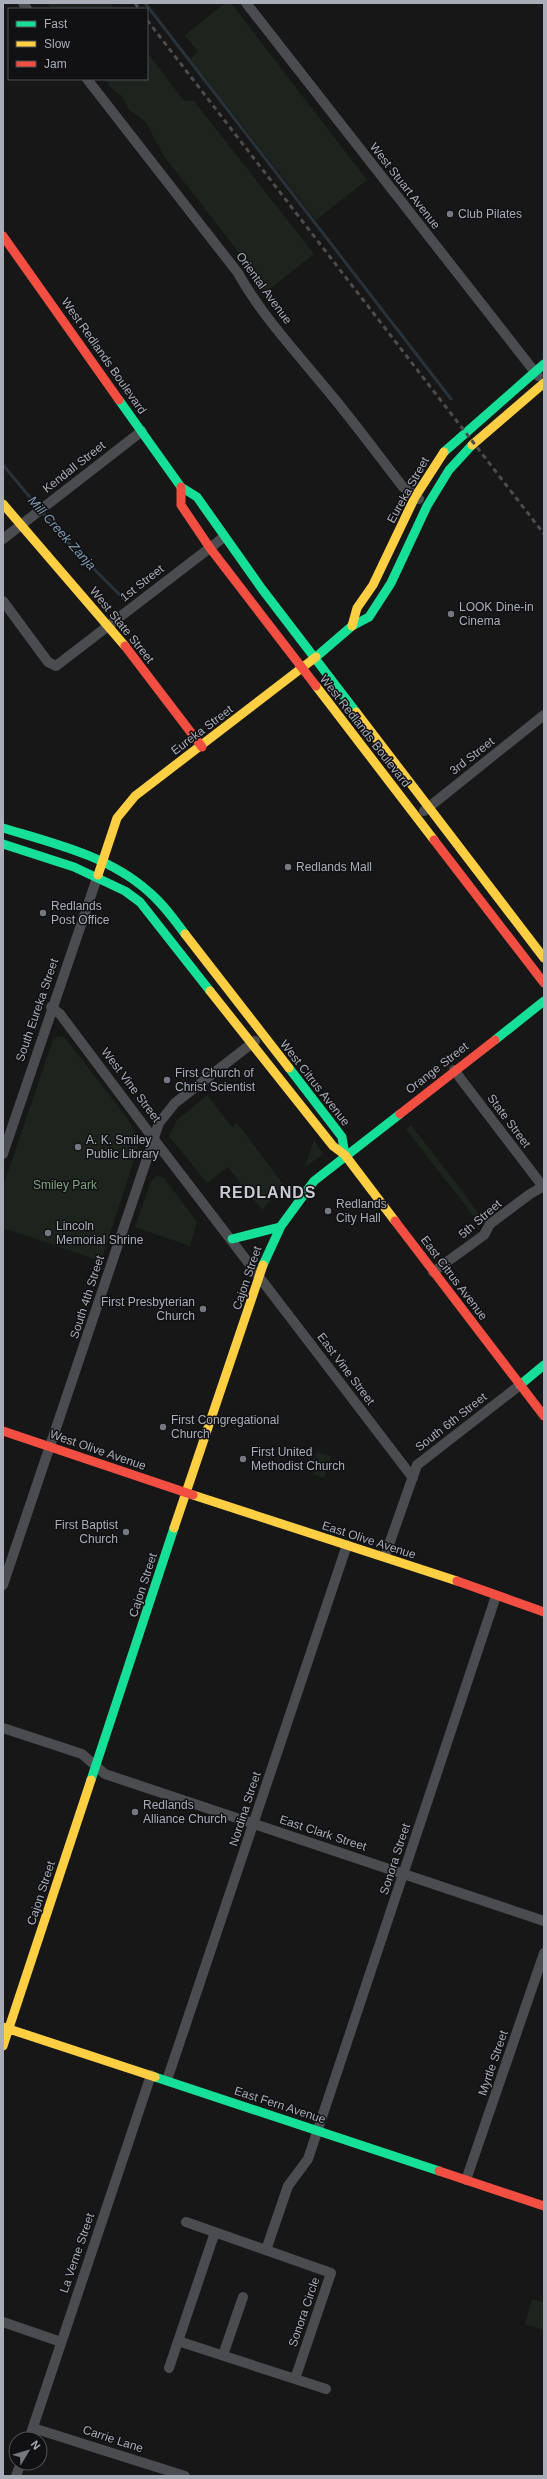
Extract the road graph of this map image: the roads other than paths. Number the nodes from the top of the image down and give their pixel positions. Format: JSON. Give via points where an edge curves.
{"nodes":[{"id":1,"x":246,"y":3,"type":"edge"},
{"id":2,"x":88,"y":80,"type":"edge"},
{"id":3,"x":4,"y":236,"type":"edge"},
{"id":4,"x":544,"y":364,"type":"edge"},
{"id":5,"x":534,"y":372,"type":"junction"},
{"id":6,"x":544,"y":383,"type":"edge"},
{"id":7,"x":142,"y":432,"type":"junction"},
{"id":8,"x":181,"y":487,"type":"junction"},
{"id":9,"x":416,"y":497,"type":"junction"},
{"id":10,"x":3,"y":504,"type":"edge"},
{"id":11,"x":427,"y":506,"type":"junction"},
{"id":12,"x":20,"y":526,"type":"junction"},
{"id":13,"x":224,"y":537,"type":"junction"},
{"id":14,"x":3,"y":539,"type":"edge"},
{"id":15,"x":210,"y":548,"type":"junction"},
{"id":16,"x":3,"y":601,"type":"edge"},
{"id":17,"x":109,"y":625,"type":"junction"},
{"id":18,"x":352,"y":626,"type":"junction"},
{"id":19,"x":315,"y":658,"type":"junction"},
{"id":20,"x":302,"y":669,"type":"junction"},
{"id":21,"x":544,"y":715,"type":"edge"},
{"id":22,"x":202,"y":746,"type":"junction"},
{"id":23,"x":428,"y":807,"type":"junction"},
{"id":24,"x":416,"y":817,"type":"junction"},
{"id":25,"x":3,"y":828,"type":"edge"},
{"id":26,"x":3,"y":844,"type":"edge"},
{"id":27,"x":102,"y":860,"type":"junction"},
{"id":28,"x":98,"y":875,"type":"junction"},
{"id":29,"x":544,"y":958,"type":"edge"},
{"id":30,"x":544,"y":983,"type":"edge"},
{"id":31,"x":544,"y":1001,"type":"edge"},
{"id":32,"x":51,"y":1007,"type":"junction"},
{"id":33,"x":263,"y":1035,"type":"junction"},
{"id":34,"x":252,"y":1044,"type":"junction"},
{"id":35,"x":454,"y":1070,"type":"junction"},
{"id":36,"x":153,"y":1138,"type":"junction"},
{"id":37,"x":3,"y":1154,"type":"edge"},
{"id":38,"x":345,"y":1155,"type":"junction"},
{"id":39,"x":544,"y":1187,"type":"edge"},
{"id":40,"x":280,"y":1227,"type":"junction"},
{"id":41,"x":232,"y":1240,"type":"junction"},
{"id":42,"x":433,"y":1272,"type":"junction"},
{"id":43,"x":260,"y":1275,"type":"junction"},
{"id":44,"x":544,"y":1365,"type":"edge"},
{"id":45,"x":520,"y":1384,"type":"junction"},
{"id":46,"x":544,"y":1416,"type":"edge"},
{"id":47,"x":3,"y":1431,"type":"edge"},
{"id":48,"x":50,"y":1447,"type":"junction"},
{"id":49,"x":413,"y":1478,"type":"junction"},
{"id":50,"x":186,"y":1492,"type":"junction"},
{"id":51,"x":347,"y":1545,"type":"junction"},
{"id":52,"x":385,"y":1556,"type":"junction"},
{"id":53,"x":3,"y":1585,"type":"edge"},
{"id":54,"x":496,"y":1596,"type":"junction"},
{"id":55,"x":544,"y":1612,"type":"edge"},
{"id":56,"x":3,"y":1728,"type":"edge"},
{"id":57,"x":96,"y":1766,"type":"junction"},
{"id":58,"x":254,"y":1824,"type":"junction"},
{"id":59,"x":404,"y":1874,"type":"junction"},
{"id":60,"x":544,"y":1920,"type":"edge"},
{"id":61,"x":544,"y":1953,"type":"edge"},
{"id":62,"x":6,"y":2028,"type":"edge"},
{"id":63,"x":3,"y":2046,"type":"edge"},
{"id":64,"x":150,"y":2075,"type":"junction"},
{"id":65,"x":167,"y":2080,"type":"junction"},
{"id":66,"x":318,"y":2130,"type":"junction"},
{"id":67,"x":466,"y":2180,"type":"junction"},
{"id":68,"x":544,"y":2206,"type":"edge"},
{"id":69,"x":186,"y":2222,"type":"dead end"},
{"id":70,"x":214,"y":2232,"type":"junction"},
{"id":71,"x":266,"y":2250,"type":"junction"},
{"id":72,"x":243,"y":2297,"type":"dead end"},
{"id":73,"x":3,"y":2322,"type":"edge"},
{"id":74,"x":178,"y":2341,"type":"junction"},
{"id":75,"x":61,"y":2342,"type":"junction"},
{"id":76,"x":223,"y":2355,"type":"junction"},
{"id":77,"x":169,"y":2368,"type":"dead end"},
{"id":78,"x":295,"y":2379,"type":"junction"},
{"id":79,"x":326,"y":2389,"type":"dead end"},
{"id":80,"x":33,"y":2428,"type":"junction"},
{"id":81,"x":32,"y":2431,"type":"edge"},
{"id":82,"x":185,"y":2476,"type":"edge"}],
"edges":[{"from":1,"to":5,"type":"street","name":"West Stuart Avenue"},
{"from":2,"to":9,"type":"street","name":"Oriental Avenue","via":[[238,273],[250,294],[305,365],[328,390],[403,487]]},
{"from":3,"to":7,"type":"street","name":"West Redlands Boulevard"},
{"from":4,"to":5,"type":"street","name":"Eureka Street"},
{"from":5,"to":6,"type":"street","name":"West Stuart Avenue"},
{"from":5,"to":9,"type":"street","name":"Eureka Street","via":[[443,453]]},
{"from":6,"to":11,"type":"street","name":"Eureka Street","via":[[465,451],[449,470]]},
{"from":7,"to":8,"type":"street","name":"West Redlands Boulevard"},
{"from":7,"to":12,"type":"street","name":"Kendall Street"},
{"from":8,"to":13,"type":"street","name":"West Redlands Boulevard","via":[[197,497]]},
{"from":8,"to":15,"type":"street","name":"West Redlands Boulevard","via":[[181,505]]},
{"from":9,"to":11,"type":"street","name":"Oriental Avenue"},
{"from":9,"to":18,"type":"street","name":"Eureka Street","via":[[373,585],[357,608]]},
{"from":10,"to":12,"type":"street","name":"West State Street"},
{"from":11,"to":18,"type":"street","name":"Eureka Street","via":[[384,596],[369,617]]},
{"from":12,"to":14,"type":"street","name":"Kendall Street"},
{"from":12,"to":17,"type":"street","name":"West State Street"},
{"from":13,"to":15,"type":"street","name":"1st Street"},
{"from":13,"to":19,"type":"street","name":"West Redlands Boulevard"},
{"from":15,"to":17,"type":"street","name":"1st Street"},
{"from":15,"to":20,"type":"street","name":"West Redlands Boulevard"},
{"from":16,"to":17,"type":"street","name":"1st Street","via":[[48,662],[58,666]]},
{"from":17,"to":22,"type":"street","name":"West State Street"},
{"from":18,"to":19,"type":"street","name":"Eureka Street"},
{"from":19,"to":20,"type":"street","name":"Eureka Street"},
{"from":19,"to":23,"type":"street","name":"West Redlands Boulevard"},
{"from":20,"to":22,"type":"street","name":"Eureka Street"},
{"from":20,"to":24,"type":"street","name":"West Redlands Boulevard"},
{"from":21,"to":23,"type":"street","name":"3rd Street"},
{"from":22,"to":27,"type":"street","name":"Eureka Street","via":[[140,792],[124,809],[113,828]]},
{"from":23,"to":24,"type":"street","name":"3rd Street"},
{"from":23,"to":29,"type":"street","name":"West Redlands Boulevard"},
{"from":24,"to":30,"type":"street","name":"West Redlands Boulevard"},
{"from":25,"to":27,"type":"street","name":"West Citrus Avenue"},
{"from":26,"to":28,"type":"street","name":"West Citrus Avenue"},
{"from":27,"to":28,"type":"street","name":"Eureka Street"},
{"from":27,"to":33,"type":"street","name":"West Citrus Avenue","via":[[131,876],[158,899]]},
{"from":28,"to":32,"type":"street","name":"South Eureka Street"},
{"from":28,"to":34,"type":"street","name":"West Citrus Avenue","via":[[126,890],[153,916]]},
{"from":31,"to":35,"type":"street","name":"Orange Street"},
{"from":32,"to":36,"type":"street","name":"West Vine Street","via":[[60,1014]]},
{"from":32,"to":37,"type":"street","name":"South Eureka Street"},
{"from":33,"to":34,"type":"street","name":"South 4th Street"},
{"from":33,"to":38,"type":"street","name":"West Citrus Avenue","via":[[342,1137]]},
{"from":34,"to":36,"type":"street","name":"South 4th Street","via":[[175,1103],[159,1123]]},
{"from":34,"to":38,"type":"street","name":"West Citrus Avenue","via":[[333,1146]]},
{"from":35,"to":38,"type":"street","name":"Orange Street"},
{"from":35,"to":39,"type":"street","name":"State Street"},
{"from":36,"to":41,"type":"street","name":"West Vine Street"},
{"from":36,"to":48,"type":"street","name":"South 4th Street"},
{"from":38,"to":40,"type":"street","name":"Cajon Street","via":[[314,1181]]},
{"from":38,"to":42,"type":"street","name":"East Citrus Avenue"},
{"from":39,"to":42,"type":"street","name":"5th Street","via":[[530,1194],[490,1224],[484,1235]]},
{"from":40,"to":41,"type":"street"},
{"from":40,"to":43,"type":"street","name":"Cajon Street"},
{"from":41,"to":43,"type":"street","name":"West Vine Street"},
{"from":42,"to":45,"type":"street","name":"East Citrus Avenue"},
{"from":43,"to":49,"type":"street","name":"East Vine Street"},
{"from":43,"to":50,"type":"street","name":"Cajon Street"},
{"from":44,"to":45,"type":"street"},
{"from":45,"to":46,"type":"street","name":"East Citrus Avenue"},
{"from":45,"to":49,"type":"street","name":"South 6th Street","via":[[419,1462]]},
{"from":47,"to":48,"type":"street","name":"West Olive Avenue"},
{"from":48,"to":50,"type":"street","name":"West Olive Avenue"},
{"from":48,"to":53,"type":"street","name":"South 4th Street"},
{"from":49,"to":52,"type":"street","name":"South 6th Street"},
{"from":50,"to":51,"type":"street","name":"East Olive Avenue"},
{"from":50,"to":57,"type":"street","name":"Cajon Street"},
{"from":51,"to":52,"type":"street","name":"East Olive Avenue"},
{"from":51,"to":58,"type":"street","name":"Nordina Street"},
{"from":52,"to":54,"type":"street","name":"East Olive Avenue"},
{"from":54,"to":55,"type":"street","name":"East Olive Avenue"},
{"from":54,"to":59,"type":"street","name":"Sonora Street"},
{"from":56,"to":57,"type":"street","name":"East Clark Street","via":[[82,1754]]},
{"from":57,"to":58,"type":"street","name":"East Clark Street","via":[[105,1774]]},
{"from":57,"to":62,"type":"street","name":"Cajon Street"},
{"from":58,"to":59,"type":"street","name":"East Clark Street"},
{"from":58,"to":65,"type":"street","name":"Nordina Street"},
{"from":59,"to":60,"type":"street","name":"East Clark Street"},
{"from":59,"to":66,"type":"street","name":"Sonora Street"},
{"from":61,"to":67,"type":"street","name":"Myrtle Street"},
{"from":62,"to":63,"type":"street","name":"Cajon Street"},
{"from":62,"to":64,"type":"street","name":"East Fern Avenue"},
{"from":64,"to":65,"type":"street","name":"East Fern Avenue"},
{"from":64,"to":75,"type":"street","name":"La Verne Street"},
{"from":65,"to":66,"type":"street","name":"East Fern Avenue"},
{"from":66,"to":67,"type":"street","name":"East Fern Avenue"},
{"from":66,"to":71,"type":"street","via":[[305,2166],[288,2186]]},
{"from":67,"to":68,"type":"street","name":"East Fern Avenue"},
{"from":69,"to":70,"type":"street","name":"Sonora Circle"},
{"from":70,"to":71,"type":"street","name":"Sonora Circle"},
{"from":70,"to":74,"type":"street"},
{"from":71,"to":78,"type":"street","name":"Sonora Circle","via":[[331,2273]]},
{"from":72,"to":76,"type":"street"},
{"from":73,"to":75,"type":"street"},
{"from":74,"to":76,"type":"street"},
{"from":74,"to":77,"type":"street"},
{"from":75,"to":80,"type":"street","name":"La Verne Street"},
{"from":76,"to":78,"type":"street"},
{"from":78,"to":79,"type":"street"},
{"from":80,"to":81,"type":"street","name":"La Verne Street"},
{"from":80,"to":82,"type":"street","name":"Carrie Lane"}]}
